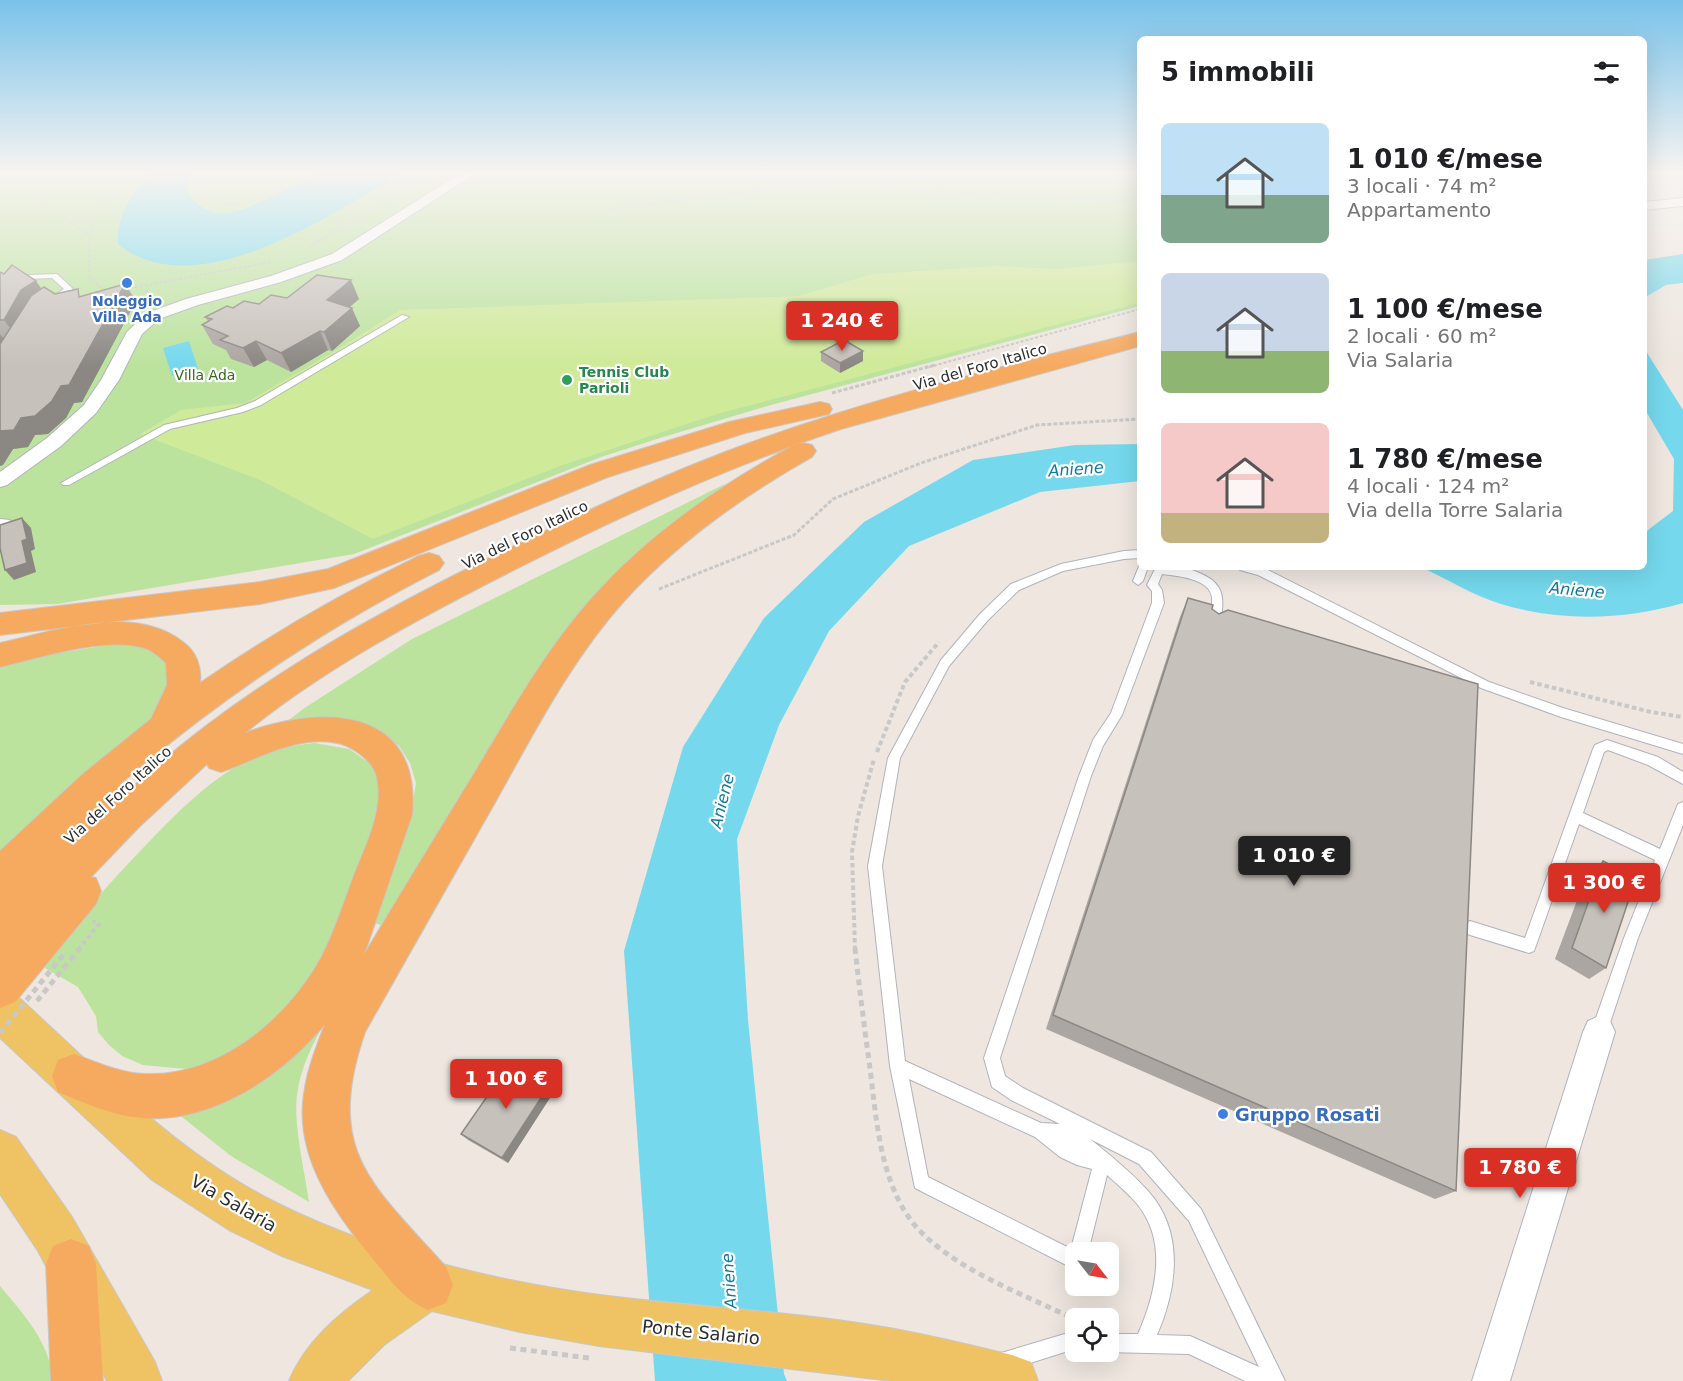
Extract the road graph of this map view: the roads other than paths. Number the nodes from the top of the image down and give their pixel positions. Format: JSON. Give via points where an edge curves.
{"nodes":[{"id":1,"x":368,"y":237,"type":"edge"},
{"id":2,"x":0,"y":278,"type":"edge"},
{"id":3,"x":46,"y":304,"type":"edge"},
{"id":4,"x":405,"y":317,"type":"dead end"},
{"id":5,"x":1137,"y":323,"type":"edge"},
{"id":6,"x":1137,"y":340,"type":"edge"},
{"id":7,"x":855,"y":402,"type":"junction"},
{"id":8,"x":897,"y":406,"type":"junction"},
{"id":9,"x":716,"y":435,"type":"junction"},
{"id":10,"x":765,"y":447,"type":"junction"},
{"id":11,"x":0,"y":481,"type":"edge"},
{"id":12,"x":66,"y":483,"type":"dead end"},
{"id":13,"x":1137,"y":554,"type":"edge"},
{"id":14,"x":1142,"y":570,"type":"edge"},
{"id":15,"x":1181,"y":570,"type":"edge"},
{"id":16,"x":1255,"y":570,"type":"edge"},
{"id":17,"x":1190,"y":574,"type":"junction"},
{"id":18,"x":1138,"y":581,"type":"dead end"},
{"id":19,"x":0,"y":624,"type":"edge"},
{"id":20,"x":1212,"y":627,"type":"edge"},
{"id":21,"x":0,"y":655,"type":"edge"},
{"id":22,"x":163,"y":727,"type":"junction"},
{"id":23,"x":1683,"y":749,"type":"edge"},
{"id":24,"x":221,"y":758,"type":"junction"},
{"id":25,"x":1683,"y":779,"type":"edge"},
{"id":26,"x":1683,"y":808,"type":"edge"},
{"id":27,"x":1576,"y":816,"type":"junction"},
{"id":28,"x":1663,"y":857,"type":"junction"},
{"id":29,"x":0,"y":876,"type":"edge"},
{"id":30,"x":1470,"y":928,"type":"edge"},
{"id":31,"x":32,"y":942,"type":"edge"},
{"id":32,"x":4,"y":1014,"type":"edge"},
{"id":33,"x":1599,"y":1032,"type":"joint"},
{"id":34,"x":898,"y":1066,"type":"junction"},
{"id":35,"x":74,"y":1076,"type":"junction"},
{"id":36,"x":0,"y":1153,"type":"edge"},
{"id":37,"x":1102,"y":1162,"type":"junction"},
{"id":38,"x":1082,"y":1242,"type":"edge"},
{"id":39,"x":1065,"y":1255,"type":"edge"},
{"id":40,"x":71,"y":1264,"type":"junction"},
{"id":41,"x":428,"y":1286,"type":"junction"},
{"id":42,"x":520,"y":1307,"type":"joint"},
{"id":43,"x":1065,"y":1343,"type":"edge"},
{"id":44,"x":1119,"y":1343,"type":"edge"},
{"id":45,"x":1144,"y":1343,"type":"junction"},
{"id":46,"x":992,"y":1376,"type":"edge"},
{"id":47,"x":77,"y":1381,"type":"edge"},
{"id":48,"x":136,"y":1381,"type":"edge"},
{"id":49,"x":315,"y":1381,"type":"edge"},
{"id":50,"x":1266,"y":1381,"type":"edge"},
{"id":51,"x":1275,"y":1381,"type":"edge"},
{"id":52,"x":1491,"y":1381,"type":"edge"}],
"edges":[{"from":1,"to":11,"type":"street","via":[[337,257],[153,316],[135,332],[90,409],[54,442]]},
{"from":2,"to":3,"type":"lane","via":[[54,276],[69,289]]},
{"from":4,"to":12,"type":"lane","via":[[258,403],[167,427]]},
{"from":5,"to":7,"type":"highway","name":"Via del Foro Italico"},
{"from":6,"to":8,"type":"highway","name":"Via del Foro Italico"},
{"from":7,"to":9,"type":"highway"},
{"from":7,"to":31,"type":"highway","name":"Via del Foro Italico","via":[[715,451],[591,503],[404,594],[259,680],[165,751],[72,836]]},
{"from":8,"to":10,"type":"highway","name":"Via del Foro Italico"},
{"from":8,"to":41,"type":"highway","via":[[795,455],[717,501],[667,541],[604,604],[542,691],[346,1022],[335,1048],[324,1096],[330,1152],[348,1191]]},
{"from":9,"to":19,"type":"highway","via":[[572,481],[334,578],[260,593]]},
{"from":9,"to":22,"type":"highway","via":[[563,500],[370,592],[267,653]]},
{"from":10,"to":24,"type":"highway","via":[[395,637],[298,699]]},
{"from":10,"to":31,"type":"highway","name":"Via del Foro Italico","via":[[582,524],[331,654],[245,713],[143,798],[73,869]]},
{"from":13,"to":34,"type":"lane","via":[[1061,568],[1015,587],[945,663],[894,759],[875,866]]},
{"from":14,"to":18,"type":"lane"},
{"from":15,"to":17,"type":"lane"},
{"from":16,"to":23,"type":"lane","via":[[1485,685]]},
{"from":17,"to":20,"type":"lane","via":[[1207,581],[1217,591],[1220,601]]},
{"from":17,"to":51,"type":"lane","via":[[1159,570],[1152,585],[1157,590],[1158,603],[1116,715],[1097,744],[1085,776],[992,1058],[998,1080],[1017,1094],[1145,1158],[1195,1215]]},
{"from":21,"to":22,"type":"highway","via":[[111,634],[140,634],[158,639],[175,651],[184,673],[183,686]]},
{"from":22,"to":29,"type":"highway","via":[[63,813]]},
{"from":24,"to":31,"type":"highway","via":[[108,862]]},
{"from":24,"to":35,"type":"highway","via":[[282,735],[327,729],[370,743],[392,765],[398,791],[394,815],[343,957],[322,994],[295,1026],[263,1054],[228,1076],[186,1091],[157,1096],[126,1093]]},
{"from":25,"to":27,"type":"lane","via":[[1653,761],[1607,745],[1599,749]]},
{"from":26,"to":28,"type":"lane"},
{"from":27,"to":28,"type":"lane"},
{"from":27,"to":30,"type":"lane","via":[[1529,946]]},
{"from":28,"to":33,"type":"lane"},
{"from":31,"to":32,"type":"highway"},
{"from":32,"to":35,"type":"main road","name":"Via Salaria"},
{"from":33,"to":52,"type":"street"},
{"from":34,"to":37,"type":"lane","via":[[1041,1131],[1054,1130],[1085,1144]]},
{"from":34,"to":39,"type":"lane","via":[[921,1182]]},
{"from":35,"to":41,"type":"main road","name":"Via Salaria","via":[[168,1164],[246,1213],[299,1239]]},
{"from":36,"to":40,"type":"main road"},
{"from":37,"to":38,"type":"lane"},
{"from":37,"to":45,"type":"lane","via":[[1135,1188],[1161,1223],[1168,1268],[1156,1318]]},
{"from":40,"to":47,"type":"highway"},
{"from":40,"to":48,"type":"main road"},
{"from":41,"to":42,"type":"main road","name":"Via Salaria"},
{"from":41,"to":49,"type":"main road","via":[[364,1327]]},
{"from":42,"to":46,"type":"main road","name":"Ponte Salario","via":[[598,1320],[883,1353]]},
{"from":43,"to":46,"type":"lane"},
{"from":44,"to":45,"type":"lane"},
{"from":45,"to":50,"type":"lane","via":[[1190,1345]]}]}
